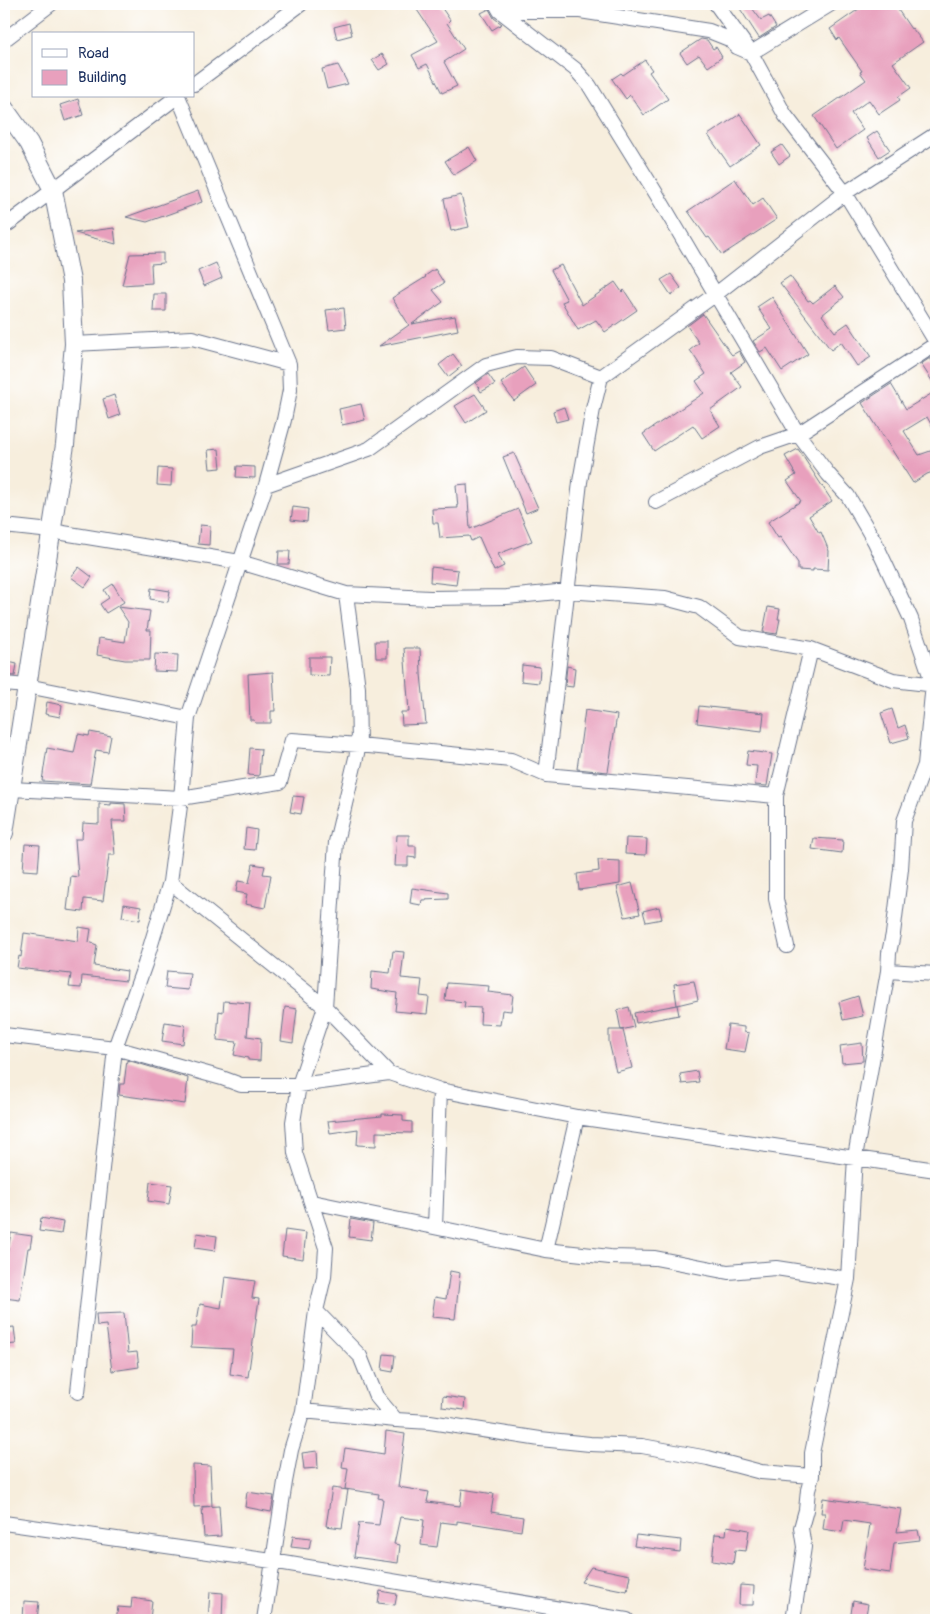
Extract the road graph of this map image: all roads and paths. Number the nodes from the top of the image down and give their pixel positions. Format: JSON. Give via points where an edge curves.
{"nodes":[{"id":1,"x":51,"y":4,"type":"edge"},
{"id":2,"x":301,"y":4,"type":"edge"},
{"id":3,"x":716,"y":4,"type":"edge"},
{"id":4,"x":831,"y":4,"type":"edge"},
{"id":5,"x":498,"y":7,"type":"edge"},
{"id":6,"x":4,"y":40,"type":"edge"},
{"id":7,"x":751,"y":53,"type":"junction"},
{"id":8,"x":195,"y":83,"type":"edge"},
{"id":9,"x":175,"y":98,"type":"edge"},
{"id":10,"x":179,"y":98,"type":"edge"},
{"id":11,"x":4,"y":108,"type":"edge"},
{"id":12,"x":936,"y":134,"type":"edge"},
{"id":13,"x":53,"y":190,"type":"junction"},
{"id":14,"x":845,"y":193,"type":"junction"},
{"id":15,"x":4,"y":226,"type":"edge"},
{"id":16,"x":716,"y":294,"type":"junction"},
{"id":17,"x":936,"y":343,"type":"edge"},
{"id":18,"x":74,"y":344,"type":"junction"},
{"id":19,"x":289,"y":364,"type":"junction"},
{"id":20,"x":602,"y":377,"type":"junction"},
{"id":21,"x":798,"y":434,"type":"junction"},
{"id":22,"x":266,"y":485,"type":"junction"},
{"id":23,"x":656,"y":502,"type":"dead end"},
{"id":24,"x":4,"y":526,"type":"edge"},
{"id":25,"x":51,"y":531,"type":"junction"},
{"id":26,"x":240,"y":562,"type":"junction"},
{"id":27,"x":567,"y":591,"type":"junction"},
{"id":28,"x":346,"y":594,"type":"junction"},
{"id":29,"x":811,"y":649,"type":"junction"},
{"id":30,"x":4,"y":684,"type":"edge"},
{"id":31,"x":935,"y":684,"type":"edge"},
{"id":32,"x":27,"y":686,"type":"junction"},
{"id":33,"x":188,"y":718,"type":"junction"},
{"id":34,"x":359,"y":744,"type":"junction"},
{"id":35,"x":546,"y":775,"type":"junction"},
{"id":36,"x":11,"y":789,"type":"junction"},
{"id":37,"x":776,"y":796,"type":"junction"},
{"id":38,"x":182,"y":798,"type":"junction"},
{"id":39,"x":4,"y":833,"type":"edge"},
{"id":40,"x":170,"y":882,"type":"junction"},
{"id":41,"x":787,"y":946,"type":"dead end"},
{"id":42,"x":888,"y":971,"type":"junction"},
{"id":43,"x":936,"y":974,"type":"edge"},
{"id":44,"x":325,"y":1007,"type":"junction"},
{"id":45,"x":4,"y":1035,"type":"edge"},
{"id":46,"x":115,"y":1048,"type":"junction"},
{"id":47,"x":389,"y":1073,"type":"junction"},
{"id":48,"x":300,"y":1085,"type":"junction"},
{"id":49,"x":440,"y":1090,"type":"junction"},
{"id":50,"x":577,"y":1117,"type":"junction"},
{"id":51,"x":855,"y":1157,"type":"junction"},
{"id":52,"x":936,"y":1170,"type":"edge"},
{"id":53,"x":312,"y":1202,"type":"junction"},
{"id":54,"x":435,"y":1227,"type":"junction"},
{"id":55,"x":546,"y":1250,"type":"junction"},
{"id":56,"x":848,"y":1279,"type":"junction"},
{"id":57,"x":316,"y":1311,"type":"junction"},
{"id":58,"x":78,"y":1392,"type":"dead end"},
{"id":59,"x":303,"y":1411,"type":"junction"},
{"id":60,"x":396,"y":1420,"type":"junction"},
{"id":61,"x":812,"y":1476,"type":"junction"},
{"id":62,"x":4,"y":1523,"type":"edge"},
{"id":63,"x":272,"y":1561,"type":"junction"},
{"id":64,"x":264,"y":1620,"type":"edge"},
{"id":65,"x":627,"y":1620,"type":"edge"},
{"id":66,"x":794,"y":1620,"type":"edge"}],
"edges":[{"from":1,"to":6,"type":"street"},
{"from":2,"to":8,"type":"street"},
{"from":3,"to":7,"type":"street"},
{"from":4,"to":7,"type":"street"},
{"from":5,"to":7,"type":"street","via":[[580,11],[708,31]]},
{"from":5,"to":16,"type":"street","via":[[583,77]]},
{"from":7,"to":14,"type":"street","via":[[785,115]]},
{"from":9,"to":13,"type":"street"},
{"from":10,"to":19,"type":"street"},
{"from":11,"to":13,"type":"street","via":[[29,143]]},
{"from":12,"to":14,"type":"street"},
{"from":13,"to":15,"type":"street"},
{"from":13,"to":18,"type":"street","via":[[71,281]]},
{"from":14,"to":16,"type":"street"},
{"from":14,"to":17,"type":"street"},
{"from":16,"to":20,"type":"street"},
{"from":16,"to":21,"type":"street"},
{"from":17,"to":21,"type":"street"},
{"from":18,"to":19,"type":"street","via":[[192,338]]},
{"from":18,"to":25,"type":"street","via":[[65,445]]},
{"from":19,"to":22,"type":"street","via":[[290,390]]},
{"from":20,"to":22,"type":"street","via":[[551,358],[517,357],[486,365],[369,449]]},
{"from":20,"to":27,"type":"street","via":[[580,482]]},
{"from":21,"to":23,"type":"street","via":[[760,447]]},
{"from":21,"to":31,"type":"street","via":[[848,496],[875,542],[912,619]]},
{"from":22,"to":26,"type":"street"},
{"from":24,"to":25,"type":"street"},
{"from":25,"to":26,"type":"street"},
{"from":25,"to":32,"type":"street"},
{"from":26,"to":28,"type":"street"},
{"from":26,"to":33,"type":"street"},
{"from":27,"to":28,"type":"street","via":[[507,597]]},
{"from":27,"to":29,"type":"street","via":[[674,600],[699,607],[740,637]]},
{"from":27,"to":35,"type":"street"},
{"from":28,"to":34,"type":"street","via":[[358,688]]},
{"from":29,"to":31,"type":"street","via":[[893,680]]},
{"from":29,"to":37,"type":"street"},
{"from":30,"to":32,"type":"street"},
{"from":31,"to":42,"type":"street","via":[[925,765],[904,821]]},
{"from":32,"to":33,"type":"street"},
{"from":32,"to":36,"type":"street"},
{"from":33,"to":38,"type":"street"},
{"from":34,"to":35,"type":"street","via":[[511,760]]},
{"from":34,"to":38,"type":"street","via":[[292,740],[280,782]]},
{"from":34,"to":44,"type":"street","via":[[336,842]]},
{"from":35,"to":37,"type":"street"},
{"from":36,"to":38,"type":"street"},
{"from":36,"to":39,"type":"street"},
{"from":37,"to":41,"type":"street","via":[[776,899]]},
{"from":38,"to":40,"type":"street"},
{"from":40,"to":44,"type":"street"},
{"from":40,"to":46,"type":"street"},
{"from":42,"to":43,"type":"street"},
{"from":42,"to":51,"type":"street"},
{"from":44,"to":47,"type":"street"},
{"from":44,"to":48,"type":"street"},
{"from":45,"to":46,"type":"street"},
{"from":46,"to":48,"type":"street","via":[[241,1085]]},
{"from":46,"to":58,"type":"street"},
{"from":47,"to":48,"type":"street"},
{"from":47,"to":49,"type":"street"},
{"from":48,"to":53,"type":"street","via":[[293,1122],[295,1152]]},
{"from":49,"to":50,"type":"street"},
{"from":49,"to":54,"type":"street"},
{"from":50,"to":51,"type":"street"},
{"from":50,"to":55,"type":"street"},
{"from":51,"to":52,"type":"street"},
{"from":51,"to":56,"type":"street"},
{"from":53,"to":54,"type":"street"},
{"from":53,"to":57,"type":"street","via":[[326,1248],[324,1277]]},
{"from":54,"to":55,"type":"street"},
{"from":55,"to":56,"type":"street","via":[[655,1258],[728,1272],[776,1268]]},
{"from":56,"to":61,"type":"street","via":[[812,1453]]},
{"from":57,"to":59,"type":"street"},
{"from":57,"to":60,"type":"street","via":[[360,1356],[376,1396]]},
{"from":59,"to":60,"type":"street"},
{"from":59,"to":63,"type":"street","via":[[291,1450]]},
{"from":60,"to":61,"type":"street","via":[[430,1422],[540,1440],[642,1446],[761,1472]]},
{"from":61,"to":66,"type":"street","via":[[801,1528],[804,1547]]},
{"from":62,"to":63,"type":"street"},
{"from":63,"to":64,"type":"street"},
{"from":63,"to":65,"type":"street"}]}
